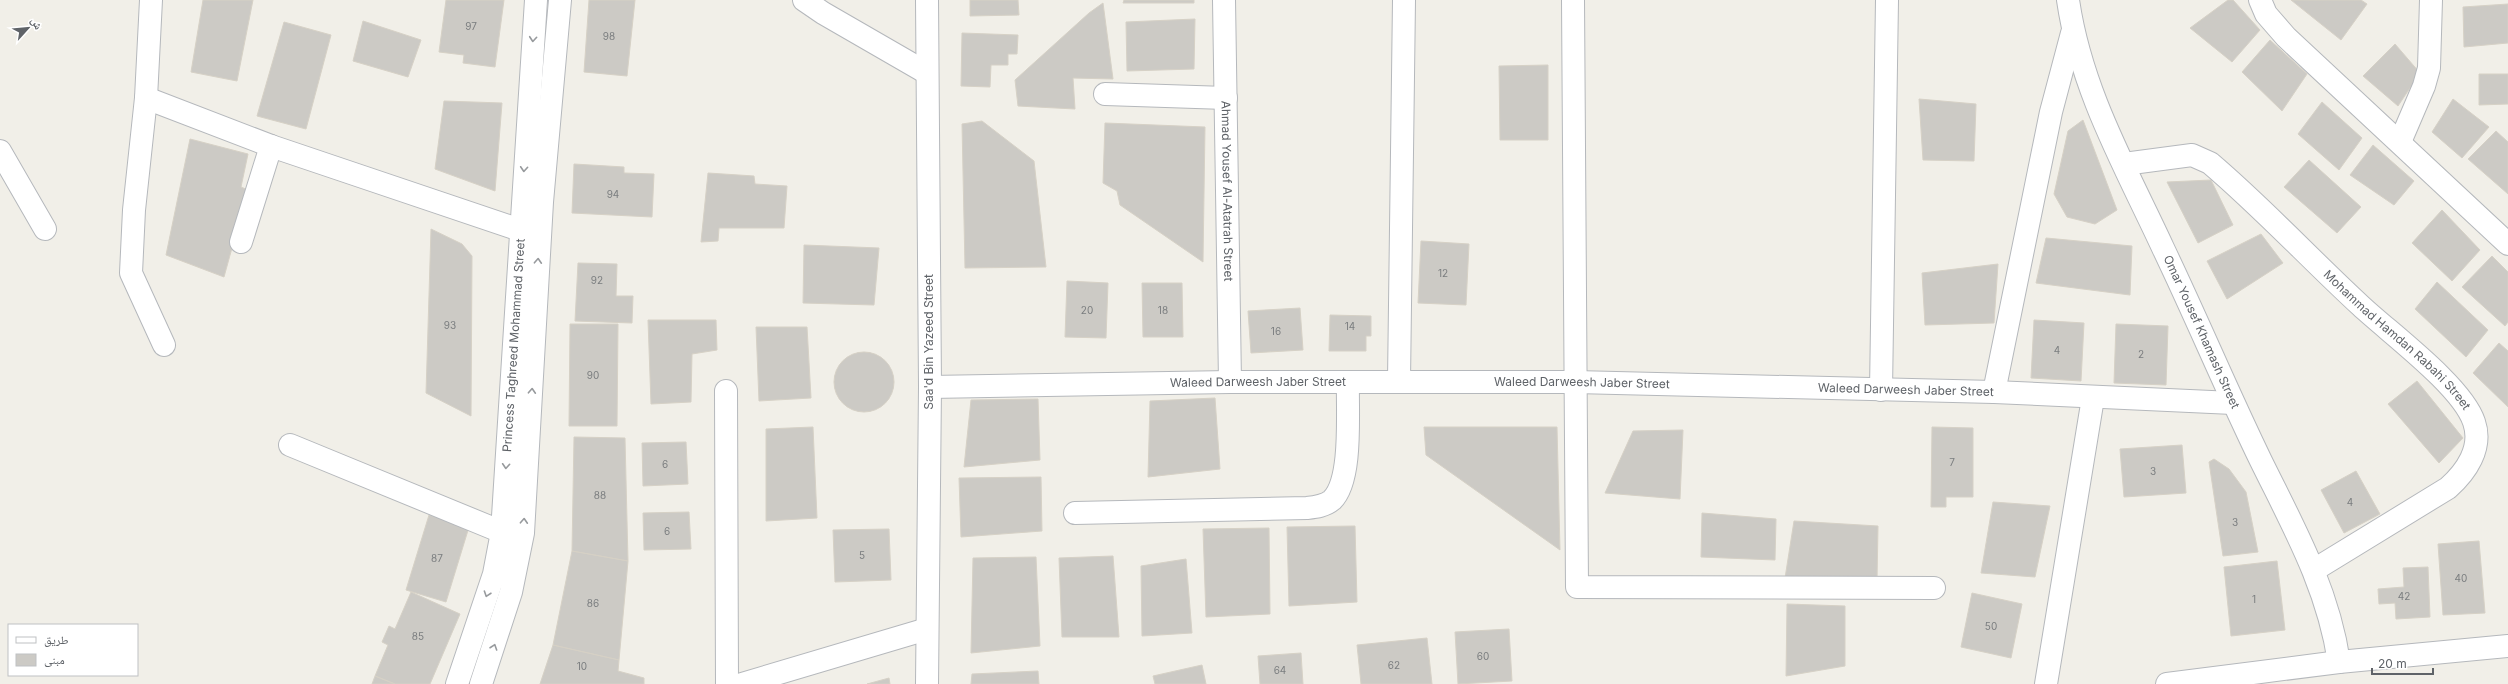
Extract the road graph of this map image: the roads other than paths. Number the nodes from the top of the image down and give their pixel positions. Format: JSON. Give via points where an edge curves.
{"nodes":[{"id":1,"x":151,"y":0,"type":"edge"},
{"id":2,"x":536,"y":0,"type":"edge"},
{"id":3,"x":560,"y":0,"type":"edge"},
{"id":4,"x":804,"y":0,"type":"edge"},
{"id":5,"x":927,"y":0,"type":"edge"},
{"id":6,"x":1224,"y":0,"type":"edge"},
{"id":7,"x":1404,"y":0,"type":"edge"},
{"id":8,"x":1573,"y":0,"type":"edge"},
{"id":9,"x":1887,"y":0,"type":"edge"},
{"id":10,"x":2068,"y":0,"type":"edge"},
{"id":11,"x":2260,"y":0,"type":"edge"},
{"id":12,"x":2431,"y":0,"type":"edge"},
{"id":13,"x":2072,"y":32,"type":"junction"},
{"id":14,"x":927,"y":73,"type":"junction"},
{"id":15,"x":1104,"y":94,"type":"dead end"},
{"id":16,"x":146,"y":98,"type":"junction"},
{"id":17,"x":1226,"y":98,"type":"junction"},
{"id":18,"x":2400,"y":142,"type":"junction"},
{"id":19,"x":271,"y":146,"type":"junction"},
{"id":20,"x":0,"y":151,"type":"edge"},
{"id":21,"x":2124,"y":164,"type":"junction"},
{"id":22,"x":45,"y":229,"type":"dead end"},
{"id":23,"x":520,"y":230,"type":"junction"},
{"id":24,"x":241,"y":242,"type":"dead end"},
{"id":25,"x":2508,"y":244,"type":"edge"},
{"id":26,"x":164,"y":345,"type":"dead end"},
{"id":27,"x":1230,"y":382,"type":"junction"},
{"id":28,"x":1348,"y":382,"type":"junction"},
{"id":29,"x":1399,"y":382,"type":"junction"},
{"id":30,"x":1575,"y":382,"type":"junction"},
{"id":31,"x":930,"y":387,"type":"junction"},
{"id":32,"x":1881,"y":390,"type":"junction"},
{"id":33,"x":726,"y":391,"type":"dead end"},
{"id":34,"x":1994,"y":392,"type":"junction"},
{"id":35,"x":2093,"y":398,"type":"junction"},
{"id":36,"x":2233,"y":404,"type":"junction"},
{"id":37,"x":290,"y":445,"type":"dead end"},
{"id":38,"x":1075,"y":513,"type":"dead end"},
{"id":39,"x":502,"y":532,"type":"junction"},
{"id":40,"x":2314,"y":570,"type":"junction"},
{"id":41,"x":1934,"y":588,"type":"dead end"},
{"id":42,"x":928,"y":629,"type":"junction"},
{"id":43,"x":2508,"y":646,"type":"edge"},
{"id":44,"x":2339,"y":662,"type":"junction"},
{"id":45,"x":457,"y":684,"type":"edge"},
{"id":46,"x":481,"y":684,"type":"edge"},
{"id":47,"x":727,"y":684,"type":"edge"},
{"id":48,"x":742,"y":684,"type":"edge"},
{"id":49,"x":927,"y":684,"type":"edge"},
{"id":50,"x":2046,"y":684,"type":"edge"},
{"id":51,"x":2167,"y":684,"type":"edge"}],
"edges":[{"from":1,"to":16,"type":"street"},
{"from":2,"to":23,"type":"street","name":"Princess Taghreed Mohammad Street","one_way":true},
{"from":46,"to":3,"type":"street","name":"Princess Taghreed Mohammad Street","one_way":true,"via":[[511,592],[523,534],[542,202]]},
{"from":4,"to":14,"type":"street"},
{"from":5,"to":14,"type":"street","name":"Saa'd Bin Yazeed Street"},
{"from":6,"to":17,"type":"street","name":"Ahmad Yousef Al-Atatrah Street"},
{"from":7,"to":29,"type":"street"},
{"from":8,"to":30,"type":"street"},
{"from":9,"to":32,"type":"street"},
{"from":10,"to":13,"type":"street","name":"Omar Yousef Khamash Street"},
{"from":11,"to":18,"type":"street","via":[[2266,14],[2286,37]]},
{"from":12,"to":18,"type":"street","via":[[2429,68]]},
{"from":13,"to":21,"type":"street","name":"Omar Yousef Khamash Street","via":[[2092,97]]},
{"from":13,"to":34,"type":"street","via":[[2051,112]]},
{"from":14,"to":31,"type":"street","name":"Saa'd Bin Yazeed Street"},
{"from":15,"to":17,"type":"street","via":[[1167,94]]},
{"from":16,"to":19,"type":"street"},
{"from":16,"to":26,"type":"street","via":[[134,210],[131,273]]},
{"from":17,"to":27,"type":"street","name":"Ahmad Yousef Al-Atatrah Street"},
{"from":18,"to":25,"type":"street"},
{"from":19,"to":23,"type":"street"},
{"from":19,"to":24,"type":"street"},
{"from":20,"to":22,"type":"street"},
{"from":21,"to":36,"type":"street","name":"Omar Yousef Khamash Street"},
{"from":21,"to":40,"type":"street","name":"Mohammad Hamdan Rabahi Street","via":[[2192,156],[2210,163],[2361,306],[2448,384],[2469,410],[2475,424],[2476,439],[2468,467],[2458,479],[2448,488]]},
{"from":23,"to":39,"type":"street","name":"Princess Taghreed Mohammad Street","one_way":true},
{"from":27,"to":28,"type":"street","name":"Waleed Darweesh Jaber Street"},
{"from":27,"to":31,"type":"street","name":"Waleed Darweesh Jaber Street"},
{"from":28,"to":29,"type":"street","name":"Waleed Darweesh Jaber Street"},
{"from":28,"to":38,"type":"street","via":[[1342,483],[1327,504],[1318,507]]},
{"from":29,"to":30,"type":"street","name":"Waleed Darweesh Jaber Street"},
{"from":30,"to":32,"type":"street","name":"Waleed Darweesh Jaber Street"},
{"from":30,"to":41,"type":"street","via":[[1577,587]]},
{"from":31,"to":42,"type":"street","name":"Saa'd Bin Yazeed Street"},
{"from":32,"to":34,"type":"street","name":"Waleed Darweesh Jaber Street"},
{"from":33,"to":47,"type":"street"},
{"from":34,"to":35,"type":"street","name":"Waleed Darweesh Jaber Street"},
{"from":35,"to":36,"type":"street","name":"Waleed Darweesh Jaber Street"},
{"from":35,"to":50,"type":"street"},
{"from":36,"to":40,"type":"street","name":"Omar Yousef Khamash Street"},
{"from":37,"to":39,"type":"street"},
{"from":39,"to":45,"type":"street","name":"Princess Taghreed Mohammad Street","one_way":true,"via":[[494,574]]},
{"from":40,"to":44,"type":"street","name":"Omar Yousef Khamash Street","via":[[2334,632]]},
{"from":42,"to":48,"type":"street"},
{"from":42,"to":49,"type":"street","name":"Saa'd Bin Yazeed Street"},
{"from":43,"to":44,"type":"street"},
{"from":44,"to":51,"type":"street"}]}
